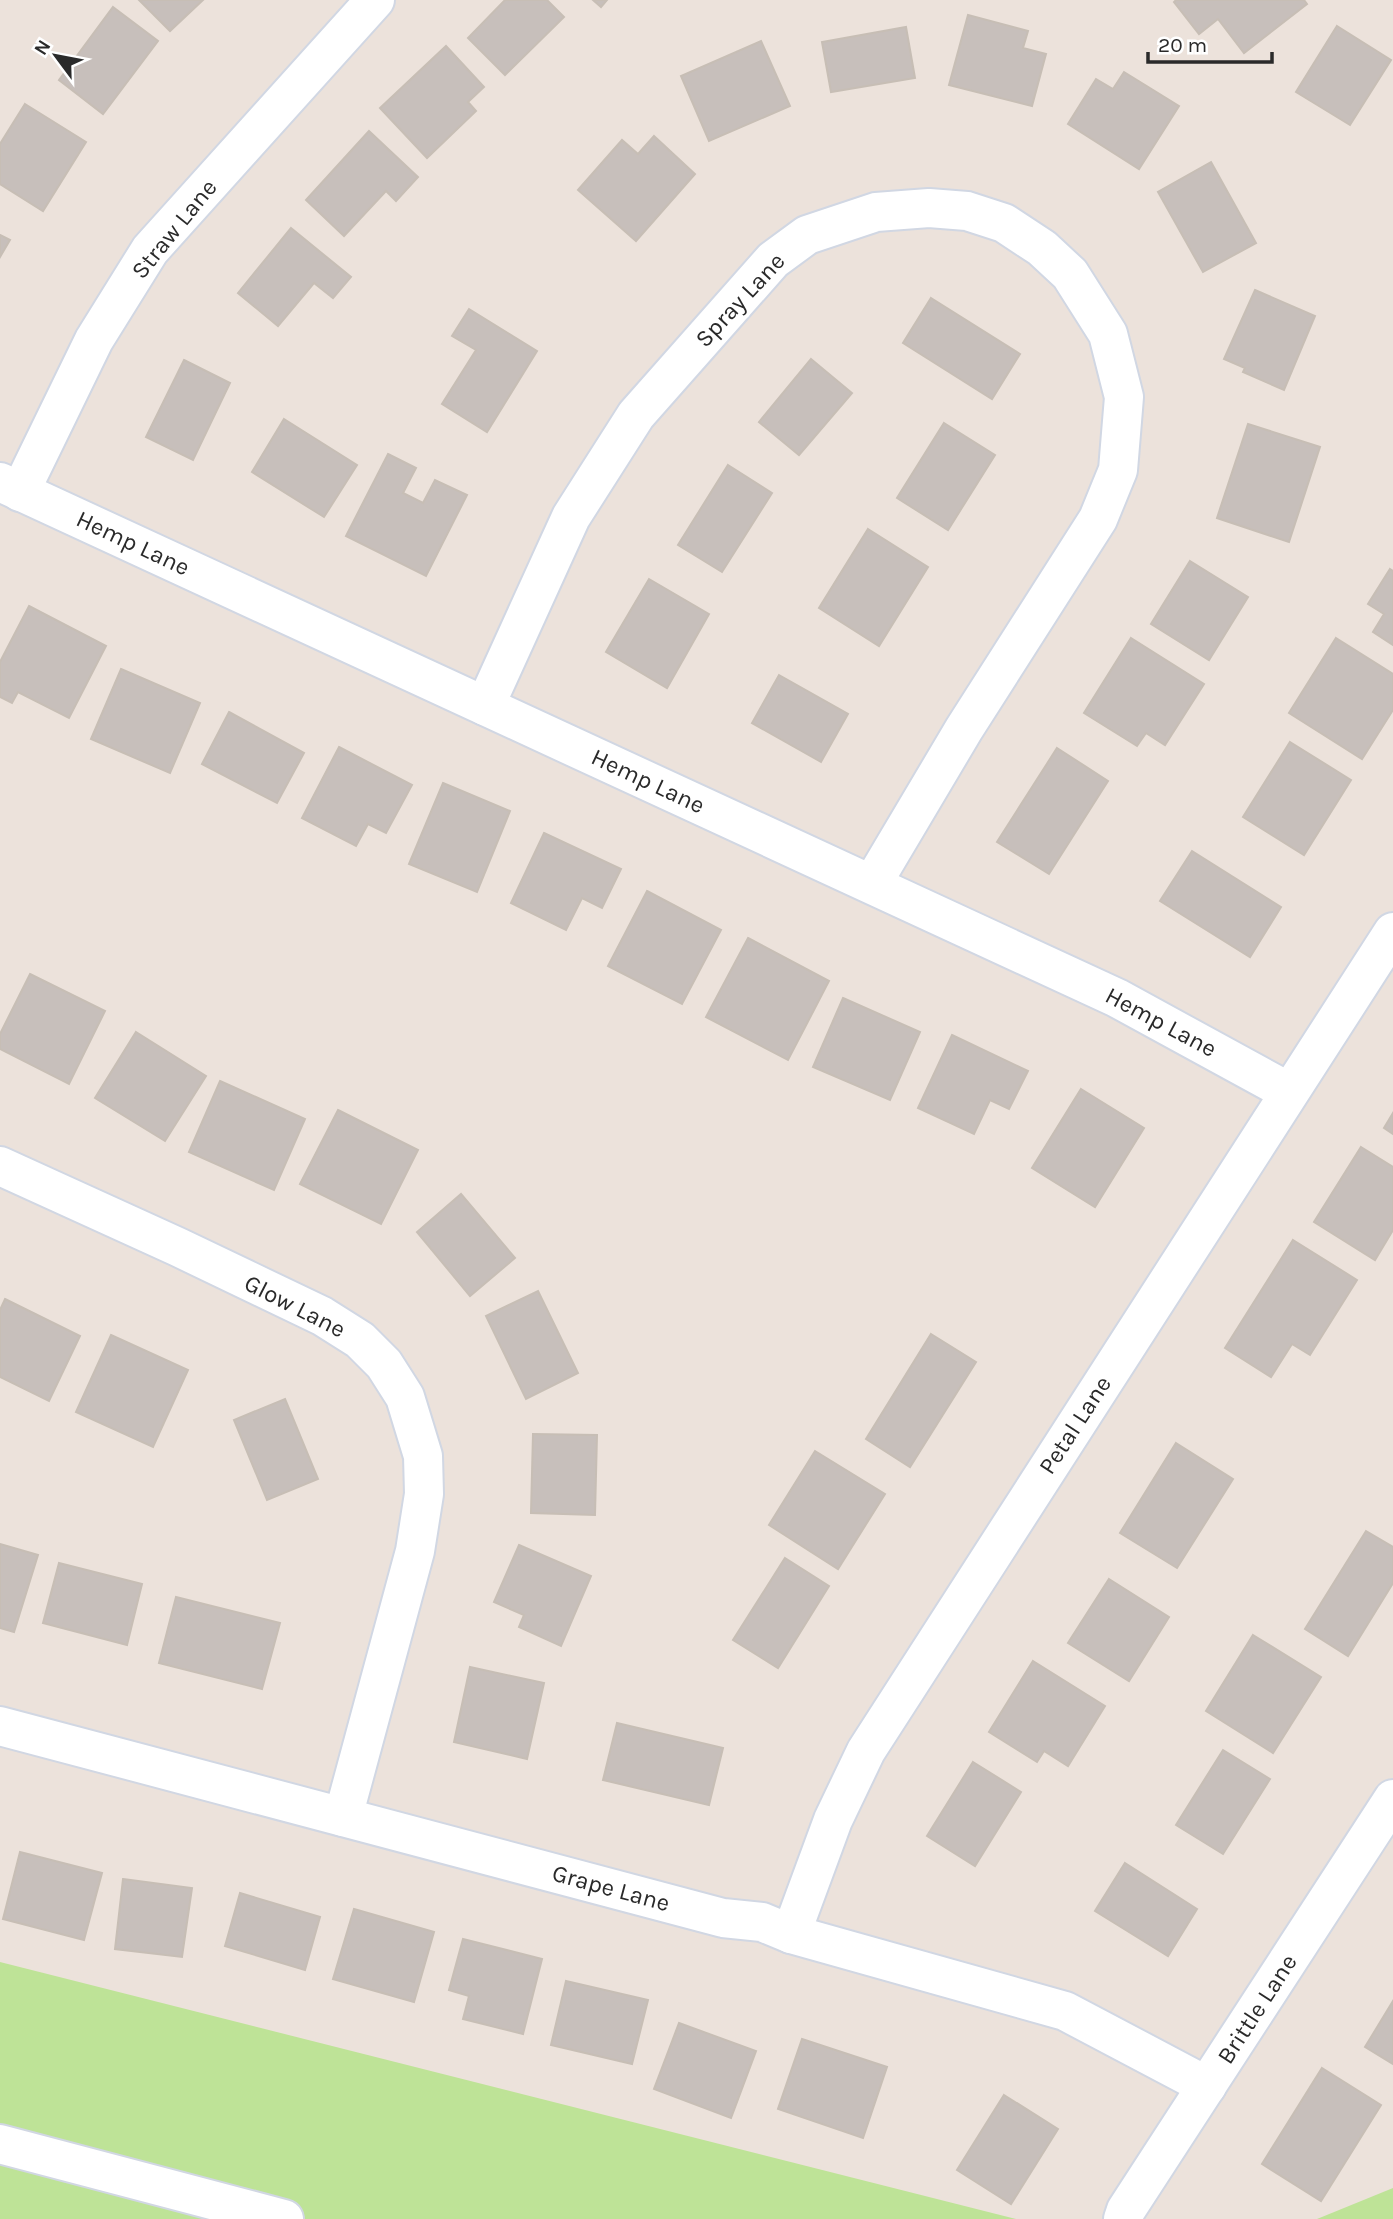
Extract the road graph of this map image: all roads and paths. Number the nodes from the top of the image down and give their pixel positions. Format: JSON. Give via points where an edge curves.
{"nodes":[{"id":1,"x":375,"y":0,"type":"edge"},
{"id":2,"x":10,"y":487,"type":"edge"},
{"id":3,"x":485,"y":706,"type":"junction"},
{"id":4,"x":872,"y":884,"type":"junction"},
{"id":5,"x":1393,"y":932,"type":"edge"},
{"id":6,"x":1289,"y":1092,"type":"junction"},
{"id":7,"x":0,"y":1166,"type":"edge"},
{"id":8,"x":0,"y":1726,"type":"edge"},
{"id":9,"x":1393,"y":1799,"type":"edge"},
{"id":10,"x":344,"y":1817,"type":"junction"},
{"id":11,"x":791,"y":1934,"type":"junction"},
{"id":12,"x":1207,"y":2086,"type":"junction"},
{"id":13,"x":0,"y":2144,"type":"edge"},
{"id":14,"x":284,"y":2219,"type":"edge"},
{"id":15,"x":1123,"y":2219,"type":"edge"}],
"edges":[{"from":1,"to":2,"type":"street","name":"Straw Lane","via":[[150,250]]},
{"from":2,"to":3,"type":"street","name":"Hemp Lane"},
{"from":3,"to":4,"type":"street","name":"Hemp Lane"},
{"from":3,"to":4,"type":"street","name":"Spray Lane","via":[[571,517],[636,415],[773,260],[807,235],[876,212],[967,211],[1004,223],[1070,274],[1108,334],[1124,397],[1118,470],[1098,520],[964,729]]},
{"from":4,"to":6,"type":"street","name":"Hemp Lane","via":[[1117,998]]},
{"from":5,"to":6,"type":"street","name":"Petal Lane"},
{"from":6,"to":11,"type":"street","name":"Petal Lane","via":[[866,1751],[833,1820]]},
{"from":7,"to":10,"type":"street","name":"Glow Lane","via":[[322,1316],[360,1340],[384,1364],[405,1397],[423,1456],[424,1494],[415,1551]]},
{"from":8,"to":10,"type":"street","name":"Grape Lane"},
{"from":9,"to":12,"type":"street","name":"Brittle Lane"},
{"from":10,"to":11,"type":"street","name":"Grape Lane","via":[[723,1918],[762,1922]]},
{"from":11,"to":12,"type":"street","name":"Grape Lane","via":[[1065,2011]]},
{"from":12,"to":15,"type":"street","name":"Brittle Lane"},
{"from":13,"to":14,"type":"street"}]}
